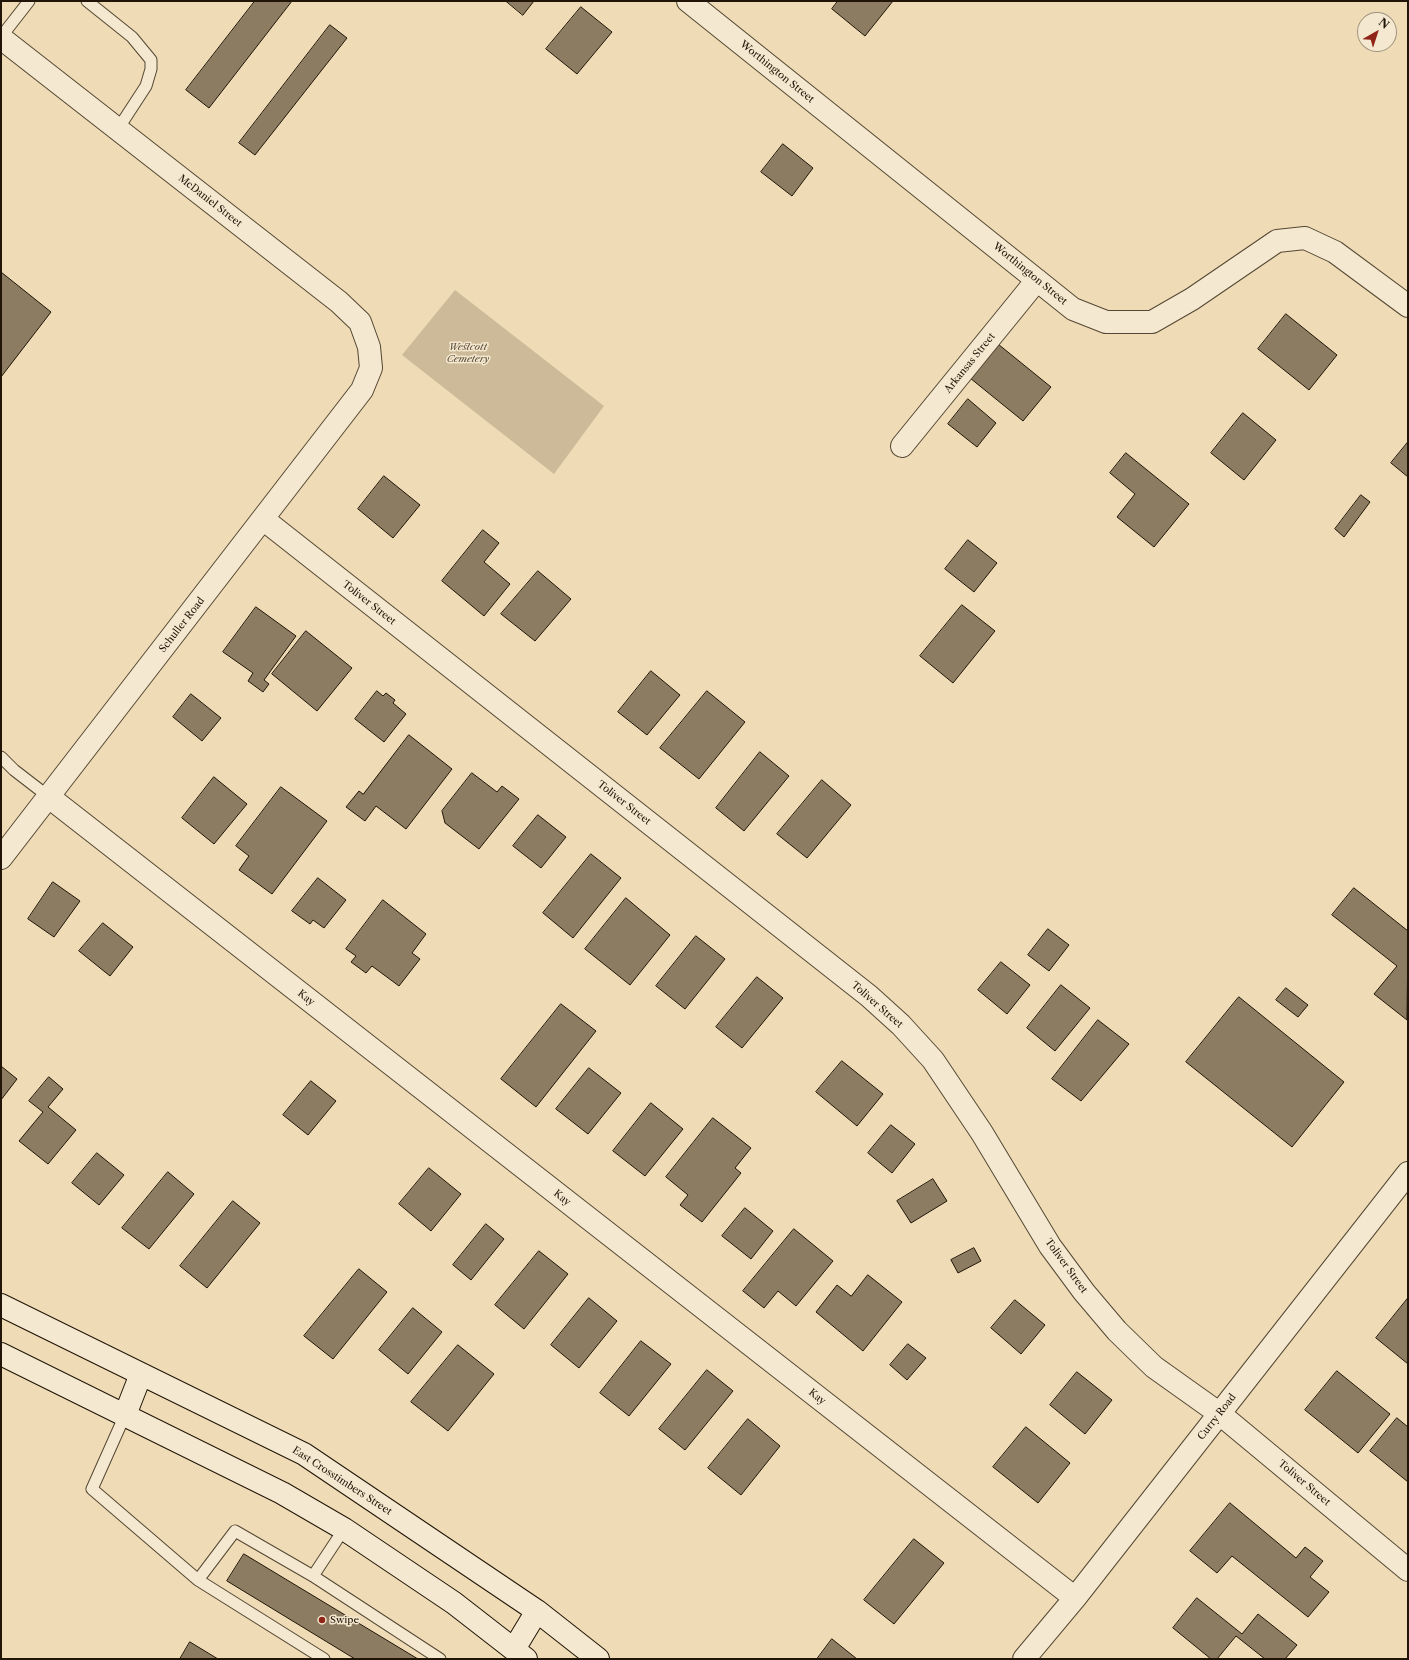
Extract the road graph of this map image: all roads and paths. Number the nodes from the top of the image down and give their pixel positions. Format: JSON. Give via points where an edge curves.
{"nodes":[{"id":1,"x":29,"y":1,"type":"edge"},
{"id":2,"x":87,"y":1,"type":"edge"},
{"id":3,"x":688,"y":1,"type":"edge"},
{"id":4,"x":1,"y":37,"type":"edge"},
{"id":5,"x":118,"y":129,"type":"junction"},
{"id":6,"x":1037,"y":280,"type":"junction"},
{"id":7,"x":1408,"y":306,"type":"edge"},
{"id":8,"x":362,"y":390,"type":"joint"},
{"id":9,"x":902,"y":446,"type":"dead end"},
{"id":10,"x":263,"y":519,"type":"junction"},
{"id":11,"x":1,"y":757,"type":"edge"},
{"id":12,"x":49,"y":797,"type":"junction"},
{"id":13,"x":1,"y":858,"type":"edge"},
{"id":14,"x":1408,"y":1173,"type":"edge"},
{"id":15,"x":1,"y":1305,"type":"edge"},
{"id":16,"x":1,"y":1354,"type":"edge"},
{"id":17,"x":141,"y":1374,"type":"junction"},
{"id":18,"x":1220,"y":1414,"type":"junction"},
{"id":19,"x":125,"y":1415,"type":"junction"},
{"id":20,"x":344,"y":1529,"type":"junction"},
{"id":21,"x":1408,"y":1570,"type":"edge"},
{"id":22,"x":313,"y":1576,"type":"junction"},
{"id":23,"x":198,"y":1580,"type":"junction"},
{"id":24,"x":1075,"y":1598,"type":"junction"},
{"id":25,"x":537,"y":1611,"type":"junction"},
{"id":26,"x":516,"y":1656,"type":"edge"},
{"id":27,"x":324,"y":1659,"type":"edge"},
{"id":28,"x":440,"y":1659,"type":"edge"},
{"id":29,"x":598,"y":1659,"type":"edge"},
{"id":30,"x":1024,"y":1659,"type":"edge"}],
"edges":[{"from":1,"to":4,"type":"lane"},
{"from":2,"to":5,"type":"lane","via":[[132,37],[151,60],[146,86]]},
{"from":3,"to":6,"type":"street","name":"Worthington Street"},
{"from":4,"to":5,"type":"street","name":"McDaniel Street"},
{"from":5,"to":8,"type":"street","name":"McDaniel Street","via":[[339,302],[360,322],[369,347],[371,368]]},
{"from":6,"to":7,"type":"street","name":"Worthington Street","via":[[1073,309],[1106,322],[1152,322],[1192,299],[1277,240],[1305,238],[1335,252]]},
{"from":6,"to":9,"type":"street","name":"Arkansas Street"},
{"from":8,"to":10,"type":"street","name":"Schuller Road"},
{"from":10,"to":12,"type":"street","name":"Schuller Road"},
{"from":10,"to":18,"type":"street","name":"Toliver Street","via":[[869,996],[901,1025],[933,1060],[982,1133],[1050,1246],[1084,1292],[1117,1331],[1154,1367]]},
{"from":11,"to":12,"type":"lane"},
{"from":12,"to":13,"type":"street","name":"Schuller Road"},
{"from":12,"to":24,"type":"street","name":"Kay"},
{"from":14,"to":18,"type":"street","name":"Curry Road"},
{"from":15,"to":17,"type":"street","name":"East Crosstimbers Street"},
{"from":16,"to":19,"type":"street"},
{"from":17,"to":19,"type":"street"},
{"from":17,"to":25,"type":"street","name":"East Crosstimbers Street","via":[[304,1454]]},
{"from":18,"to":21,"type":"street","name":"Toliver Street"},
{"from":18,"to":24,"type":"street","name":"Curry Road"},
{"from":19,"to":20,"type":"street","via":[[282,1493]]},
{"from":19,"to":23,"type":"lane","via":[[92,1489]]},
{"from":20,"to":22,"type":"lane"},
{"from":20,"to":26,"type":"street","via":[[454,1603]]},
{"from":22,"to":23,"type":"lane","via":[[235,1530]]},
{"from":22,"to":28,"type":"lane"},
{"from":23,"to":27,"type":"lane"},
{"from":24,"to":30,"type":"street","name":"Curry Road"},
{"from":25,"to":26,"type":"street"},
{"from":25,"to":29,"type":"street","name":"East Crosstimbers Street"}]}
